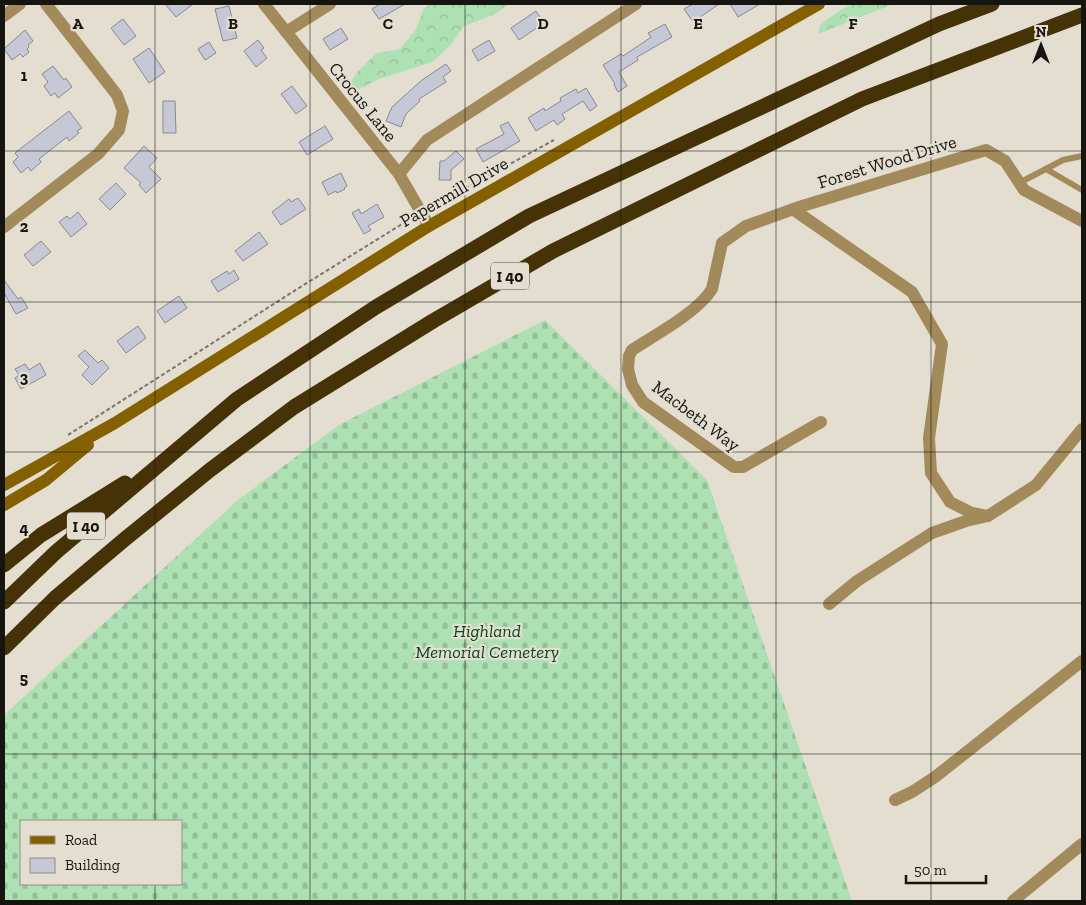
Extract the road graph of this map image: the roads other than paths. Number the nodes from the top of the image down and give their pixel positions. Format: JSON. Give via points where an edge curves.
{"nodes":[{"id":1,"x":20,"y":4,"type":"edge"},
{"id":2,"x":46,"y":4,"type":"edge"},
{"id":3,"x":264,"y":4,"type":"edge"},
{"id":4,"x":330,"y":4,"type":"edge"},
{"id":5,"x":636,"y":4,"type":"edge"},
{"id":6,"x":819,"y":4,"type":"edge"},
{"id":7,"x":992,"y":4,"type":"edge"},
{"id":8,"x":1082,"y":15,"type":"edge"},
{"id":9,"x":4,"y":16,"type":"edge"},
{"id":10,"x":286,"y":32,"type":"junction"},
{"id":11,"x":1082,"y":156,"type":"edge"},
{"id":12,"x":1046,"y":169,"type":"junction"},
{"id":13,"x":399,"y":174,"type":"junction"},
{"id":14,"x":1019,"y":182,"type":"junction"},
{"id":15,"x":1082,"y":190,"type":"edge"},
{"id":16,"x":797,"y":208,"type":"junction"},
{"id":17,"x":1082,"y":221,"type":"edge"},
{"id":18,"x":429,"y":226,"type":"junction"},
{"id":19,"x":4,"y":227,"type":"edge"},
{"id":20,"x":821,"y":422,"type":"dead end"},
{"id":21,"x":116,"y":424,"type":"junction"},
{"id":22,"x":1082,"y":429,"type":"edge"},
{"id":23,"x":171,"y":454,"type":"junction"},
{"id":24,"x":4,"y":485,"type":"edge"},
{"id":25,"x":4,"y":505,"type":"edge"},
{"id":26,"x":988,"y":516,"type":"junction"},
{"id":27,"x":4,"y":565,"type":"edge"},
{"id":28,"x":4,"y":602,"type":"edge"},
{"id":29,"x":829,"y":604,"type":"dead end"},
{"id":30,"x":4,"y":648,"type":"edge"},
{"id":31,"x":1082,"y":661,"type":"edge"},
{"id":32,"x":894,"y":800,"type":"dead end"},
{"id":33,"x":1082,"y":844,"type":"edge"},
{"id":34,"x":1014,"y":901,"type":"edge"}],
"edges":[{"from":1,"to":9,"type":"street"},
{"from":2,"to":19,"type":"street","via":[[118,95],[123,111],[119,130],[98,154]]},
{"from":3,"to":10,"type":"street","name":"Crocus Lane"},
{"from":4,"to":10,"type":"street"},
{"from":5,"to":13,"type":"street","via":[[427,140]]},
{"from":6,"to":18,"type":"main road","name":"Papermill Drive"},
{"from":7,"to":23,"type":"highway","number":"I 40","via":[[939,24],[529,216],[376,307],[236,399]]},
{"from":8,"to":30,"type":"highway","number":"I 40","via":[[862,99],[552,251],[294,407],[125,539],[55,598]]},
{"from":10,"to":13,"type":"street","name":"Crocus Lane"},
{"from":11,"to":12,"type":"lane","via":[[1063,160]]},
{"from":12,"to":14,"type":"lane"},
{"from":12,"to":15,"type":"lane"},
{"from":13,"to":18,"type":"street","name":"Crocus Lane"},
{"from":14,"to":16,"type":"street","name":"Forest Wood Drive","via":[[1005,161],[986,150]]},
{"from":14,"to":17,"type":"street","via":[[1024,190]]},
{"from":16,"to":20,"type":"street","name":"Macbeth Way","via":[[746,226],[722,243],[708,295],[632,350],[628,369],[632,386],[643,402],[734,467],[743,467]]},
{"from":16,"to":26,"type":"street","via":[[912,292],[942,344],[929,438],[931,473],[950,502],[972,513]]},
{"from":18,"to":21,"type":"main road","name":"Papermill Drive"},
{"from":21,"to":24,"type":"main road","name":"Papermill Drive"},
{"from":21,"to":25,"type":"main road","name":"Papermill Drive","via":[[46,480]]},
{"from":22,"to":26,"type":"street","via":[[1036,485]]},
{"from":23,"to":27,"type":"highway","via":[[41,535]]},
{"from":23,"to":28,"type":"highway","number":"I 40","via":[[56,552]]},
{"from":26,"to":29,"type":"street","via":[[932,533],[857,581]]},
{"from":31,"to":32,"type":"street","via":[[936,777]]},
{"from":33,"to":34,"type":"street"}]}
